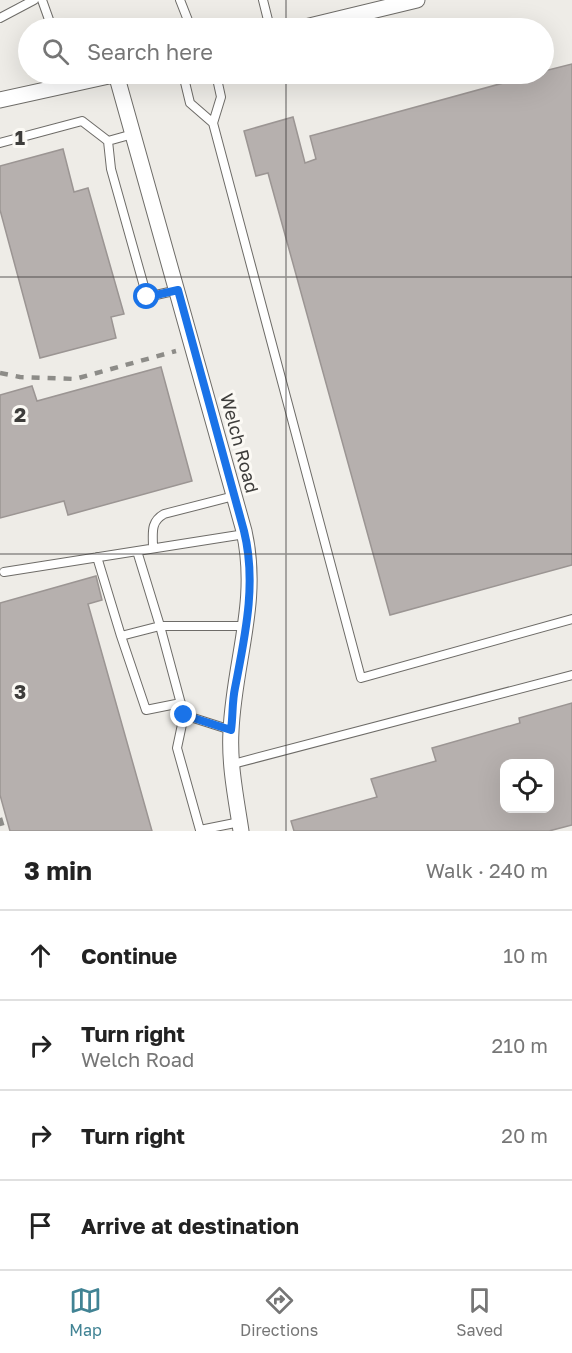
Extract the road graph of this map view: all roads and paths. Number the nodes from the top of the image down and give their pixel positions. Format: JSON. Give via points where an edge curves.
{"nodes":[{"id":1,"x":34,"y":0,"type":"edge"},
{"id":2,"x":42,"y":0,"type":"edge"},
{"id":3,"x":180,"y":0,"type":"edge"},
{"id":4,"x":263,"y":0,"type":"edge"},
{"id":5,"x":417,"y":0,"type":"edge"},
{"id":6,"x":0,"y":18,"type":"edge"},
{"id":7,"x":48,"y":18,"type":"edge"},
{"id":8,"x":187,"y":18,"type":"edge"},
{"id":9,"x":268,"y":18,"type":"edge"},
{"id":10,"x":342,"y":18,"type":"edge"},
{"id":11,"x":54,"y":84,"type":"edge"},
{"id":12,"x":120,"y":84,"type":"edge"},
{"id":13,"x":185,"y":84,"type":"edge"},
{"id":14,"x":218,"y":84,"type":"edge"},
{"id":15,"x":0,"y":100,"type":"edge"},
{"id":16,"x":213,"y":123,"type":"junction"},
{"id":17,"x":133,"y":134,"type":"junction"},
{"id":18,"x":108,"y":141,"type":"junction"},
{"id":19,"x":0,"y":143,"type":"edge"},
{"id":20,"x":178,"y":290,"type":"junction"},
{"id":21,"x":234,"y":496,"type":"junction"},
{"id":22,"x":245,"y":534,"type":"junction"},
{"id":23,"x":153,"y":548,"type":"junction"},
{"id":24,"x":137,"y":551,"type":"junction"},
{"id":25,"x":97,"y":557,"type":"junction"},
{"id":26,"x":4,"y":572,"type":"dead end"},
{"id":27,"x":572,"y":619,"type":"edge"},
{"id":28,"x":160,"y":626,"type":"junction"},
{"id":29,"x":246,"y":626,"type":"junction"},
{"id":30,"x":121,"y":636,"type":"junction"},
{"id":31,"x":572,"y":675,"type":"edge"},
{"id":32,"x":181,"y":703,"type":"junction"},
{"id":33,"x":184,"y":715,"type":"junction"},
{"id":34,"x":231,"y":730,"type":"junction"},
{"id":35,"x":233,"y":764,"type":"junction"},
{"id":36,"x":240,"y":826,"type":"edge"}],
"edges":[{"from":1,"to":6,"type":"lane"},
{"from":2,"to":7,"type":"lane"},
{"from":3,"to":8,"type":"lane"},
{"from":4,"to":9,"type":"lane"},
{"from":5,"to":10,"type":"street"},
{"from":11,"to":15,"type":"street"},
{"from":12,"to":17,"type":"street","name":"Welch Road"},
{"from":13,"to":16,"type":"lane","via":[[190,103]]},
{"from":14,"to":16,"type":"lane","via":[[221,97]]},
{"from":16,"to":27,"type":"lane","via":[[361,678]]},
{"from":17,"to":18,"type":"lane"},
{"from":17,"to":20,"type":"street","name":"Welch Road"},
{"from":18,"to":19,"type":"lane","via":[[82,121]]},
{"from":18,"to":20,"type":"lane","via":[[111,169],[147,297]]},
{"from":20,"to":21,"type":"street","name":"Welch Road"},
{"from":21,"to":22,"type":"street","name":"Welch Road"},
{"from":21,"to":23,"type":"lane","via":[[157,518],[153,523]]},
{"from":22,"to":23,"type":"lane"},
{"from":22,"to":29,"type":"street","name":"Welch Road","via":[[250,559]]},
{"from":23,"to":24,"type":"lane"},
{"from":24,"to":25,"type":"lane"},
{"from":24,"to":28,"type":"lane"},
{"from":25,"to":26,"type":"lane"},
{"from":25,"to":30,"type":"lane"},
{"from":28,"to":29,"type":"lane"},
{"from":28,"to":30,"type":"lane"},
{"from":28,"to":32,"type":"lane"},
{"from":29,"to":34,"type":"street","name":"Welch Road"},
{"from":30,"to":32,"type":"lane","via":[[146,710]]},
{"from":31,"to":35,"type":"lane"},
{"from":32,"to":33,"type":"lane"},
{"from":33,"to":34,"type":"lane"},
{"from":33,"to":36,"type":"lane","via":[[177,748],[200,830]]},
{"from":34,"to":35,"type":"street","name":"Welch Road"},
{"from":35,"to":36,"type":"street","name":"Welch Road"}]}
